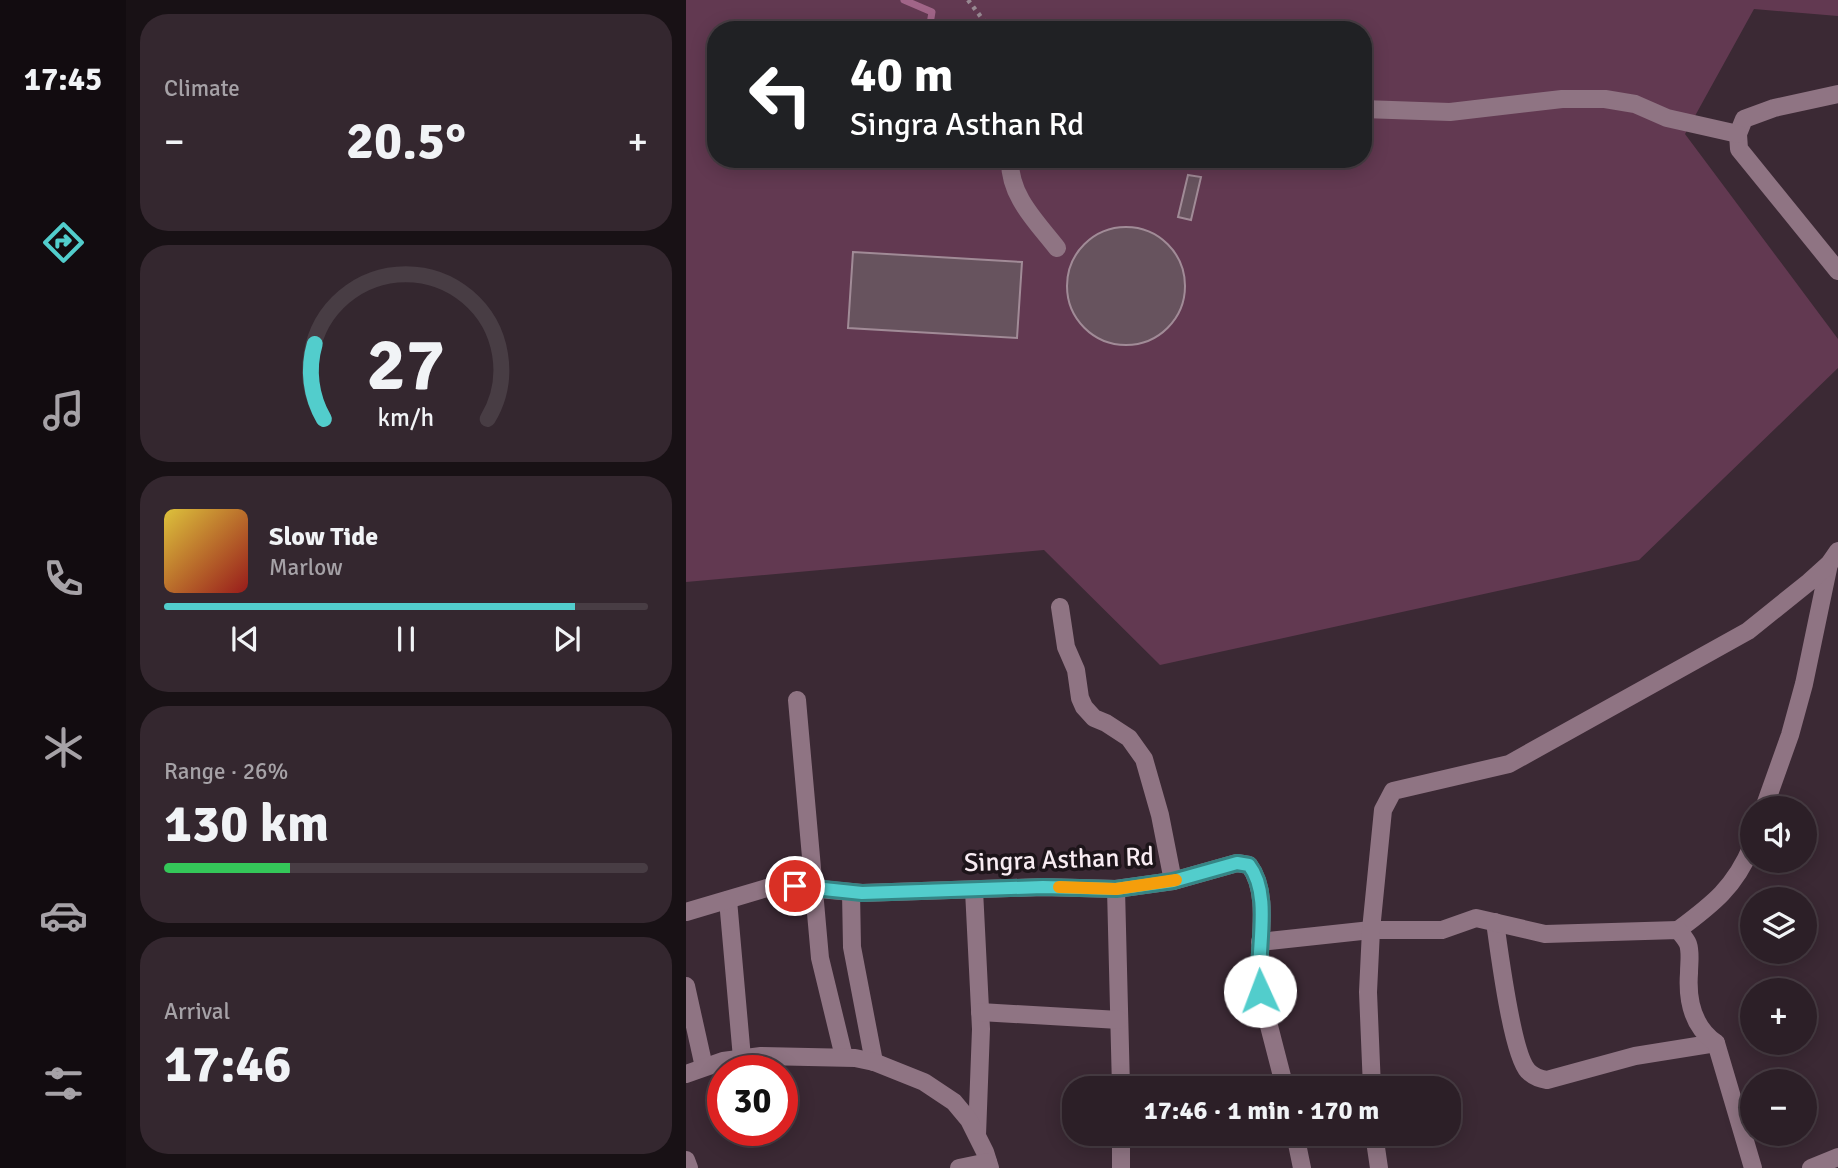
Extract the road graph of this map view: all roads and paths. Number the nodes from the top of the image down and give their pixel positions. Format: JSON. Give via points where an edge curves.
{"nodes":[{"id":1,"x":968,"y":0,"type":"edge"},
{"id":2,"x":984,"y":21,"type":"edge"},
{"id":3,"x":1838,"y":94,"type":"edge"},
{"id":4,"x":1372,"y":110,"type":"edge"},
{"id":5,"x":1738,"y":134,"type":"junction"},
{"id":6,"x":1011,"y":168,"type":"edge"},
{"id":7,"x":1057,"y":248,"type":"dead end"},
{"id":8,"x":1838,"y":271,"type":"edge"},
{"id":9,"x":1833,"y":558,"type":"edge"},
{"id":10,"x":1060,"y":607,"type":"dead end"},
{"id":11,"x":797,"y":701,"type":"dead end"},
{"id":12,"x":1768,"y":796,"type":"edge"},
{"id":13,"x":1740,"y":870,"type":"edge"},
{"id":14,"x":1173,"y":881,"type":"junction"},
{"id":15,"x":813,"y":889,"type":"junction"},
{"id":16,"x":1116,"y":889,"type":"junction"},
{"id":17,"x":974,"y":890,"type":"junction"},
{"id":18,"x":851,"y":892,"type":"junction"},
{"id":19,"x":728,"y":900,"type":"junction"},
{"id":20,"x":686,"y":912,"type":"edge"},
{"id":21,"x":1494,"y":922,"type":"junction"},
{"id":22,"x":1371,"y":930,"type":"junction"},
{"id":23,"x":1678,"y":930,"type":"junction"},
{"id":24,"x":1260,"y":942,"type":"junction"},
{"id":25,"x":686,"y":986,"type":"edge"},
{"id":26,"x":980,"y":1012,"type":"junction"},
{"id":27,"x":1119,"y":1020,"type":"junction"},
{"id":28,"x":1716,"y":1043,"type":"junction"},
{"id":29,"x":743,"y":1055,"type":"edge"},
{"id":30,"x":798,"y":1056,"type":"edge"},
{"id":31,"x":844,"y":1057,"type":"junction"},
{"id":32,"x":874,"y":1062,"type":"junction"},
{"id":33,"x":705,"y":1067,"type":"joint"},
{"id":34,"x":686,"y":1074,"type":"edge"},
{"id":35,"x":1121,"y":1076,"type":"edge"},
{"id":36,"x":1281,"y":1076,"type":"edge"},
{"id":37,"x":1372,"y":1076,"type":"edge"},
{"id":38,"x":977,"y":1135,"type":"junction"},
{"id":39,"x":1121,"y":1146,"type":"edge"},
{"id":40,"x":1298,"y":1146,"type":"edge"},
{"id":41,"x":1376,"y":1146,"type":"edge"},
{"id":42,"x":1838,"y":1157,"type":"edge"},
{"id":43,"x":686,"y":1160,"type":"edge"},
{"id":44,"x":989,"y":1165,"type":"edge"},
{"id":45,"x":690,"y":1168,"type":"edge"},
{"id":46,"x":959,"y":1168,"type":"edge"},
{"id":47,"x":1121,"y":1168,"type":"edge"},
{"id":48,"x":1303,"y":1168,"type":"edge"},
{"id":49,"x":1380,"y":1168,"type":"edge"},
{"id":50,"x":1753,"y":1168,"type":"edge"},
{"id":51,"x":1811,"y":1168,"type":"edge"}],
"edges":[{"from":1,"to":2,"type":"path"},
{"from":3,"to":5,"type":"street","via":[[1744,119]]},
{"from":4,"to":5,"type":"street","via":[[1431,113],[1605,99]]},
{"from":5,"to":8,"type":"street","via":[[1739,149]]},
{"from":6,"to":7,"type":"street","via":[[1013,186],[1024,207]]},
{"from":9,"to":12,"type":"street","via":[[1804,684]]},
{"from":9,"to":22,"type":"street","via":[[1748,631],[1509,764],[1393,791],[1383,810]]},
{"from":10,"to":14,"type":"street","via":[[1066,647],[1084,707],[1129,738],[1144,759]]},
{"from":11,"to":15,"type":"street"},
{"from":13,"to":23,"type":"street","via":[[1714,904]]},
{"from":14,"to":16,"type":"street","name":"Singra Asthan Rd"},
{"from":14,"to":24,"type":"street","name":"Singra Asthan Rd","via":[[1237,863],[1249,865],[1260,902]]},
{"from":15,"to":18,"type":"street","name":"Singra Asthan Rd"},
{"from":15,"to":19,"type":"street","name":"Singra Asthan Rd","via":[[777,885]]},
{"from":15,"to":31,"type":"street","via":[[822,973]]},
{"from":16,"to":17,"type":"street","name":"Singra Asthan Rd"},
{"from":16,"to":27,"type":"street"},
{"from":17,"to":18,"type":"street","name":"Singra Asthan Rd"},
{"from":17,"to":26,"type":"street"},
{"from":18,"to":32,"type":"street","via":[[852,947]]},
{"from":19,"to":20,"type":"street","name":"Singra Asthan Rd"},
{"from":19,"to":29,"type":"street"},
{"from":21,"to":22,"type":"street","via":[[1476,918],[1442,930]]},
{"from":21,"to":23,"type":"street","via":[[1545,933]]},
{"from":21,"to":28,"type":"street","via":[[1520,1055],[1538,1078],[1547,1080],[1635,1056]]},
{"from":22,"to":24,"type":"street"},
{"from":22,"to":37,"type":"street"},
{"from":23,"to":28,"type":"street","via":[[1688,944],[1690,996],[1697,1024]]},
{"from":24,"to":36,"type":"street","name":"Singra Asthan Rd","via":[[1260,991]]},
{"from":25,"to":33,"type":"street"},
{"from":26,"to":27,"type":"street"},
{"from":26,"to":38,"type":"street"},
{"from":27,"to":35,"type":"street"},
{"from":28,"to":50,"type":"street"},
{"from":30,"to":31,"type":"street"},
{"from":31,"to":32,"type":"street"},
{"from":32,"to":38,"type":"street","via":[[924,1082],[954,1102]]},
{"from":33,"to":34,"type":"street"},
{"from":38,"to":44,"type":"street"},
{"from":39,"to":47,"type":"street"},
{"from":40,"to":48,"type":"street"},
{"from":41,"to":49,"type":"street"},
{"from":42,"to":51,"type":"street"},
{"from":43,"to":45,"type":"street"},
{"from":44,"to":46,"type":"street"}]}
